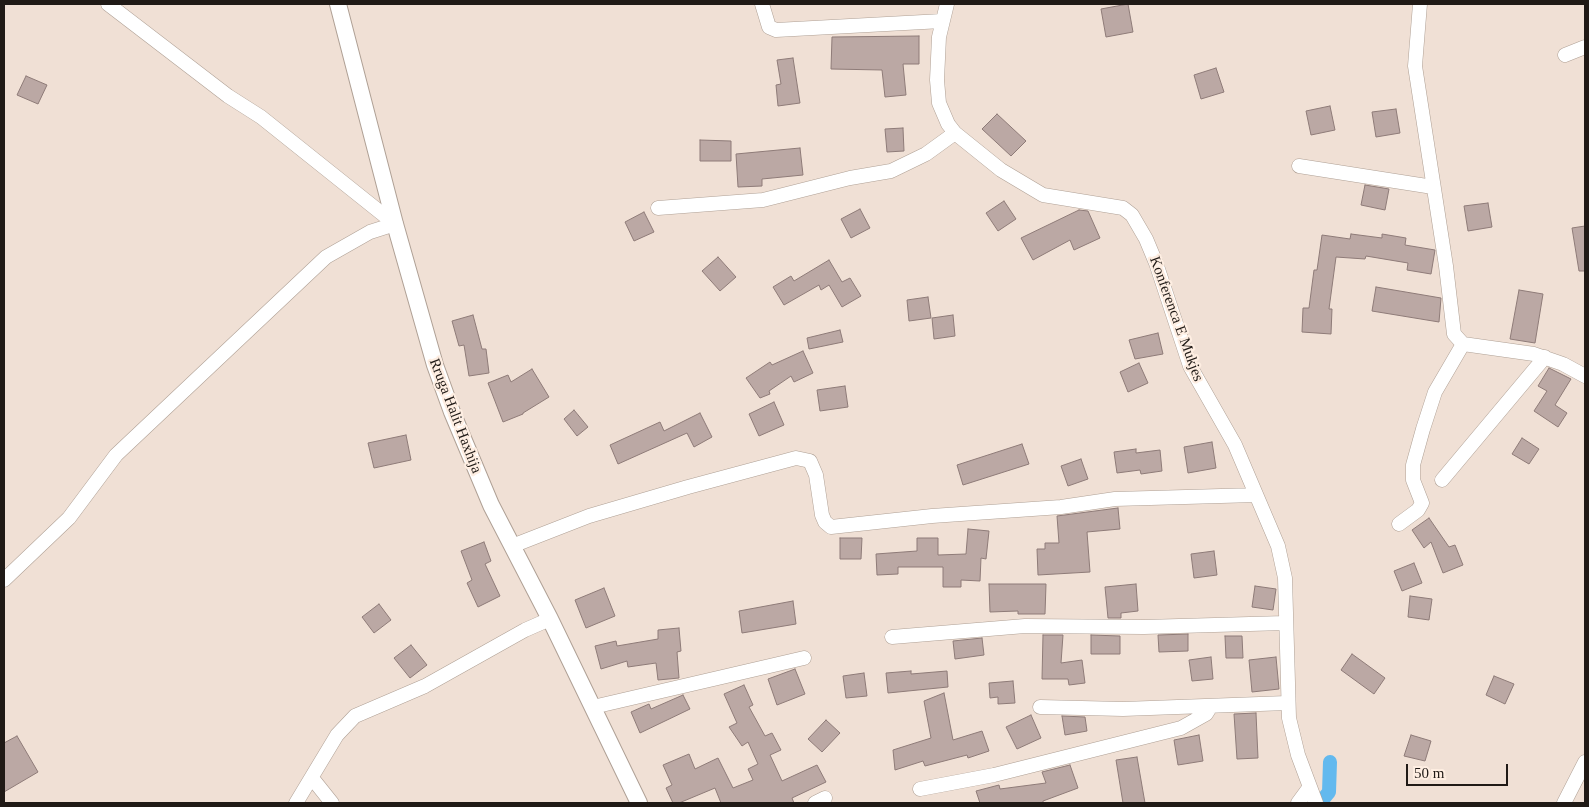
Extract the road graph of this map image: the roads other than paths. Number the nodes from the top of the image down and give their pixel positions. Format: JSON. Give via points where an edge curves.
{"nodes":[{"id":1,"x":108,"y":4,"type":"edge"},
{"id":2,"x":338,"y":4,"type":"edge"},
{"id":3,"x":762,"y":4,"type":"edge"},
{"id":4,"x":947,"y":4,"type":"edge"},
{"id":5,"x":1420,"y":4,"type":"edge"},
{"id":6,"x":942,"y":21,"type":"junction"},
{"id":7,"x":1585,"y":47,"type":"edge"},
{"id":8,"x":1565,"y":56,"type":"dead end"},
{"id":9,"x":955,"y":133,"type":"junction"},
{"id":10,"x":1299,"y":166,"type":"dead end"},
{"id":11,"x":1432,"y":187,"type":"junction"},
{"id":12,"x":658,"y":208,"type":"dead end"},
{"id":13,"x":395,"y":224,"type":"junction"},
{"id":14,"x":1463,"y":344,"type":"junction"},
{"id":15,"x":1545,"y":357,"type":"junction"},
{"id":16,"x":1585,"y":376,"type":"edge"},
{"id":17,"x":1442,"y":480,"type":"dead end"},
{"id":18,"x":1256,"y":494,"type":"junction"},
{"id":19,"x":1399,"y":524,"type":"dead end"},
{"id":20,"x":512,"y":546,"type":"junction"},
{"id":21,"x":5,"y":578,"type":"edge"},
{"id":22,"x":550,"y":619,"type":"junction"},
{"id":23,"x":1285,"y":623,"type":"junction"},
{"id":24,"x":892,"y":637,"type":"dead end"},
{"id":25,"x":804,"y":658,"type":"dead end"},
{"id":26,"x":1286,"y":703,"type":"junction"},
{"id":27,"x":1211,"y":706,"type":"junction"},
{"id":28,"x":593,"y":707,"type":"junction"},
{"id":29,"x":1040,"y":707,"type":"dead end"},
{"id":30,"x":1585,"y":762,"type":"edge"},
{"id":31,"x":312,"y":778,"type":"junction"},
{"id":32,"x":920,"y":789,"type":"dead end"},
{"id":33,"x":1314,"y":797,"type":"edge"},
{"id":34,"x":296,"y":803,"type":"edge"},
{"id":35,"x":332,"y":803,"type":"edge"},
{"id":36,"x":639,"y":803,"type":"edge"},
{"id":37,"x":1298,"y":803,"type":"edge"},
{"id":38,"x":1564,"y":803,"type":"edge"}],
"edges":[{"from":1,"to":13,"type":"street","via":[[228,96],[261,117]]},
{"from":2,"to":13,"type":"street","name":"Rruga Halit Haxhija"},
{"from":3,"to":6,"type":"street","via":[[769,27],[776,30]]},
{"from":4,"to":6,"type":"street","name":"Konferenca E Mukjes"},
{"from":5,"to":11,"type":"street","via":[[1414,66]]},
{"from":6,"to":9,"type":"street","name":"Konferenca E Mukjes","via":[[937,52],[938,92],[943,113]]},
{"from":7,"to":8,"type":"street"},
{"from":9,"to":12,"type":"street","via":[[926,154],[891,171],[763,200]]},
{"from":9,"to":18,"type":"street","name":"Konferenca E Mukjes","via":[[1001,170],[1043,195],[1110,204],[1132,215],[1156,263],[1190,366],[1235,445]]},
{"from":10,"to":11,"type":"street"},
{"from":11,"to":14,"type":"street","via":[[1454,334]]},
{"from":13,"to":20,"type":"street","name":"Rruga Halit Haxhija","via":[[438,373],[474,468]]},
{"from":13,"to":21,"type":"street","via":[[347,243],[320,263],[116,455],[69,518]]},
{"from":14,"to":15,"type":"street"},
{"from":14,"to":19,"type":"street","via":[[1435,392],[1422,429],[1414,465],[1414,480],[1422,504]]},
{"from":15,"to":16,"type":"street"},
{"from":15,"to":17,"type":"street"},
{"from":18,"to":20,"type":"street","via":[[1115,499],[1061,507],[831,527],[822,515],[816,475],[810,461],[796,458],[589,516]]},
{"from":18,"to":23,"type":"street","name":"Konferenca E Mukjes","via":[[1282,561]]},
{"from":20,"to":22,"type":"street","name":"Rruga Halit Haxhija"},
{"from":22,"to":28,"type":"street","name":"Rruga Halit Haxhija"},
{"from":22,"to":31,"type":"street","via":[[425,686],[355,716],[337,735]]},
{"from":23,"to":24,"type":"street","via":[[1025,626]]},
{"from":23,"to":26,"type":"street","name":"Konferenca E Mukjes"},
{"from":25,"to":28,"type":"street"},
{"from":26,"to":27,"type":"street"},
{"from":26,"to":33,"type":"street","name":"Konferenca E Mukjes","via":[[1295,746]]},
{"from":27,"to":29,"type":"street"},
{"from":27,"to":32,"type":"street","via":[[1206,714],[1181,728],[994,775]]},
{"from":28,"to":36,"type":"street","name":"Rruga Halit Haxhija"},
{"from":30,"to":38,"type":"street"},
{"from":31,"to":34,"type":"street"},
{"from":31,"to":35,"type":"street"},
{"from":33,"to":37,"type":"street"}]}
